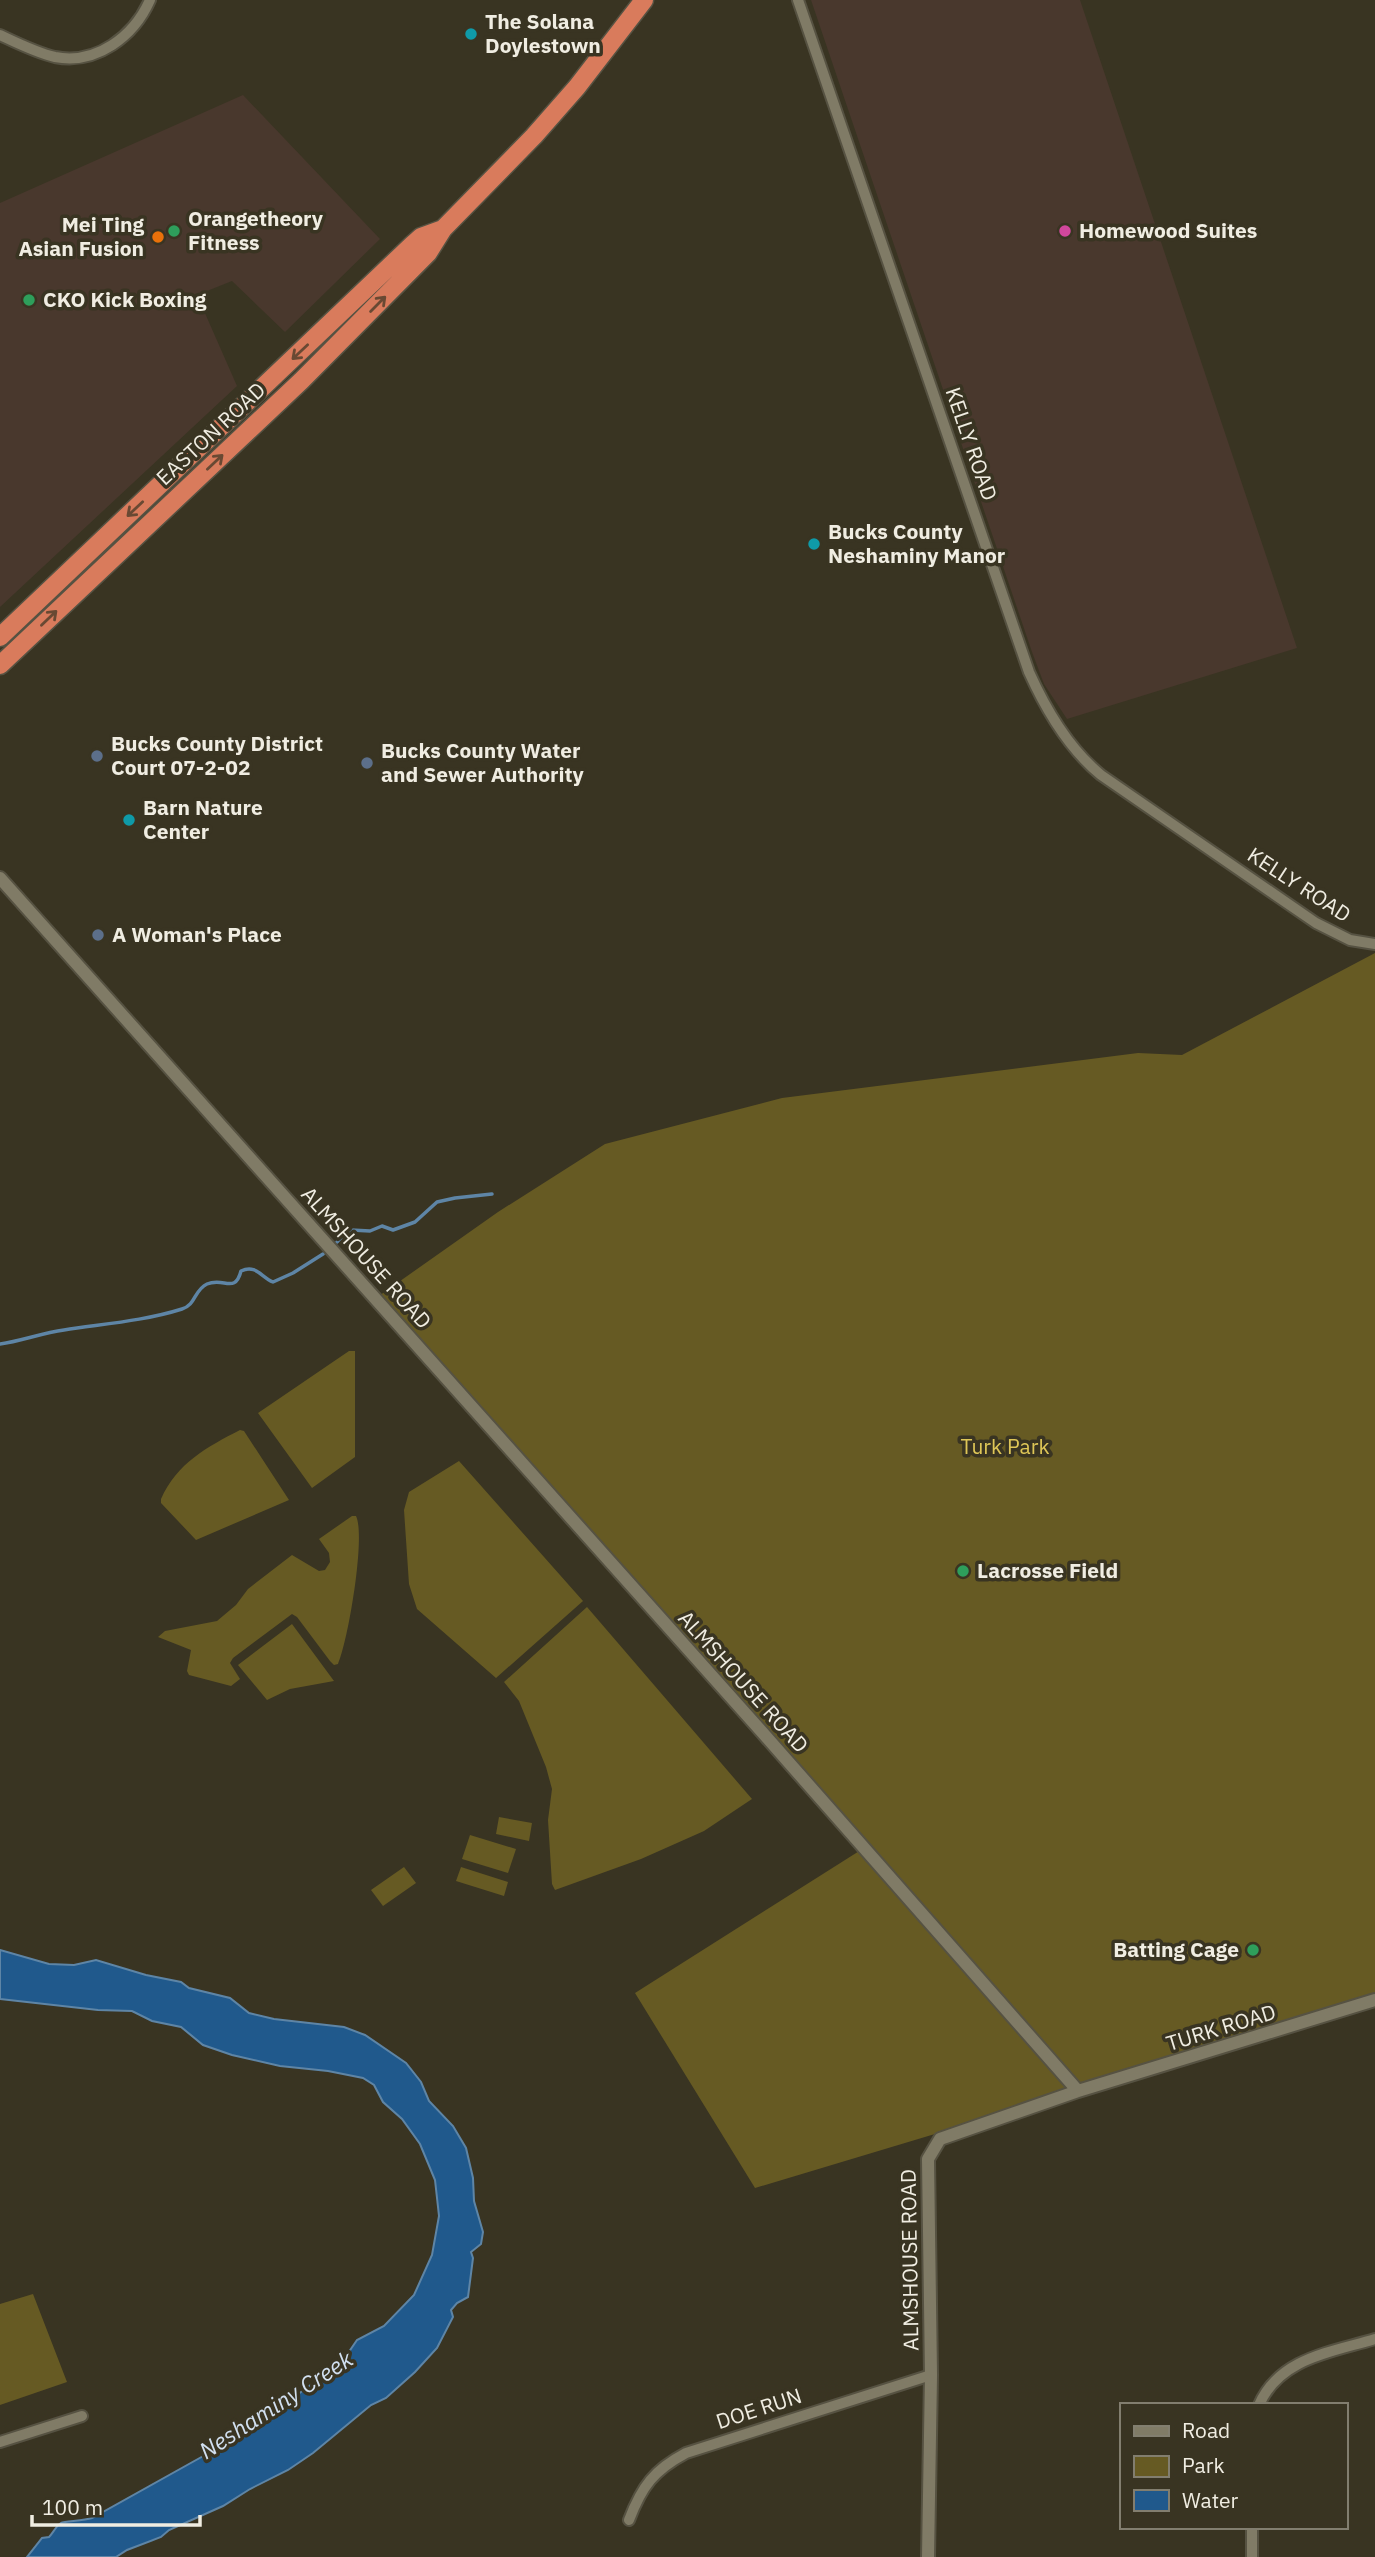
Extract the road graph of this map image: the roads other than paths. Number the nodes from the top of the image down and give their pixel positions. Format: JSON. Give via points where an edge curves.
{"nodes":[{"id":1,"x":150,"y":0,"type":"edge"},
{"id":2,"x":644,"y":0,"type":"edge"},
{"id":3,"x":798,"y":0,"type":"edge"},
{"id":4,"x":0,"y":35,"type":"edge"},
{"id":5,"x":443,"y":229,"type":"junction"},
{"id":6,"x":0,"y":637,"type":"edge"},
{"id":7,"x":0,"y":665,"type":"edge"},
{"id":8,"x":0,"y":878,"type":"edge"},
{"id":9,"x":1375,"y":944,"type":"edge"},
{"id":10,"x":1375,"y":2000,"type":"edge"},
{"id":11,"x":1078,"y":2091,"type":"junction"},
{"id":12,"x":1375,"y":2339,"type":"edge"},
{"id":13,"x":931,"y":2375,"type":"junction"},
{"id":14,"x":1260,"y":2403,"type":"edge"},
{"id":15,"x":82,"y":2416,"type":"dead end"},
{"id":16,"x":0,"y":2442,"type":"edge"},
{"id":17,"x":629,"y":2520,"type":"dead end"},
{"id":18,"x":1252,"y":2529,"type":"edge"},
{"id":19,"x":928,"y":2557,"type":"edge"},
{"id":20,"x":1252,"y":2557,"type":"edge"}],
"edges":[{"from":1,"to":4,"type":"street","via":[[129,33],[85,56],[57,57]]},
{"from":2,"to":5,"type":"highway","name":"EASTON ROAD","via":[[534,136]]},
{"from":3,"to":9,"type":"street","name":"KELLY ROAD","via":[[1042,700],[1074,749],[1101,775],[1316,923],[1350,940]]},
{"from":5,"to":6,"type":"highway","name":"EASTON ROAD","one_way":true,"via":[[412,245]]},
{"from":7,"to":5,"type":"highway","name":"EASTON ROAD","one_way":true,"via":[[301,381],[428,253]]},
{"from":8,"to":11,"type":"street","name":"ALMSHOUSE ROAD"},
{"from":10,"to":11,"type":"street","name":"TURK ROAD"},
{"from":11,"to":13,"type":"street","name":"ALMSHOUSE ROAD","via":[[940,2139],[928,2159]]},
{"from":12,"to":14,"type":"street","via":[[1296,2364],[1271,2384]]},
{"from":13,"to":17,"type":"street","name":"DOE RUN","via":[[686,2453],[649,2480]]},
{"from":13,"to":19,"type":"street","name":"ALMSHOUSE ROAD"},
{"from":15,"to":16,"type":"street"},
{"from":18,"to":20,"type":"street"}]}
